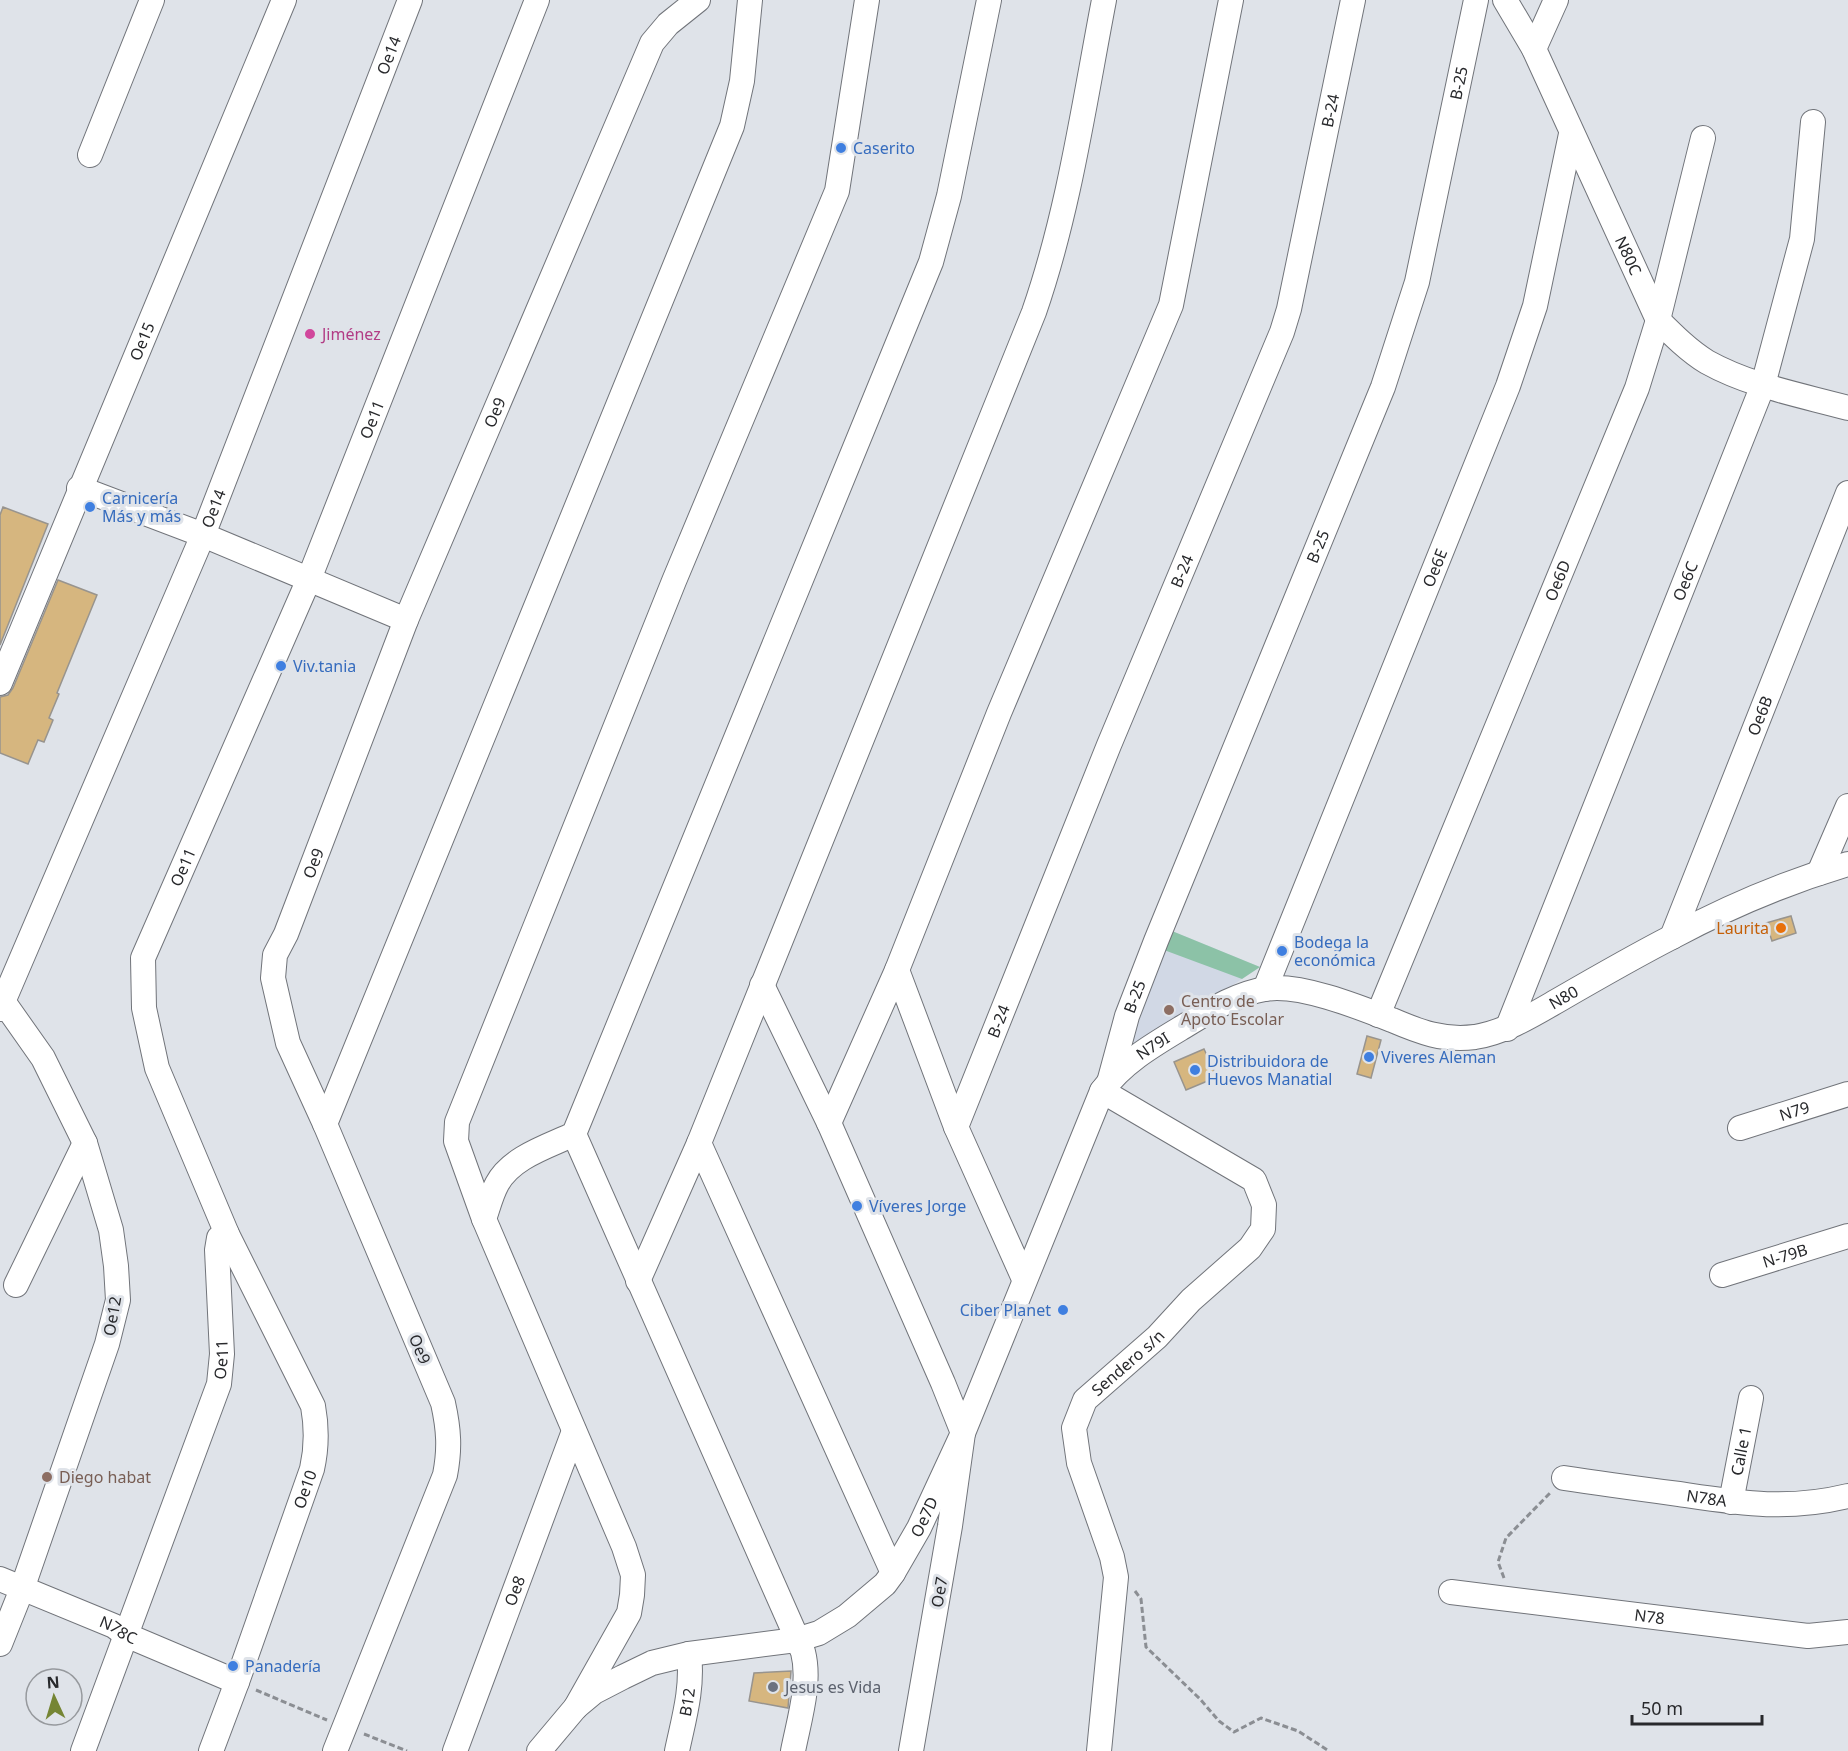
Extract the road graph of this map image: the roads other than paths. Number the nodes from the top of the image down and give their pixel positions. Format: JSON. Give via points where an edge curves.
{"nodes":[{"id":1,"x":152,"y":0,"type":"edge"},
{"id":2,"x":284,"y":0,"type":"edge"},
{"id":3,"x":410,"y":0,"type":"edge"},
{"id":4,"x":537,"y":0,"type":"edge"},
{"id":5,"x":698,"y":0,"type":"edge"},
{"id":6,"x":750,"y":0,"type":"edge"},
{"id":7,"x":867,"y":0,"type":"edge"},
{"id":8,"x":989,"y":0,"type":"edge"},
{"id":9,"x":1104,"y":0,"type":"edge"},
{"id":10,"x":1231,"y":0,"type":"edge"},
{"id":11,"x":1353,"y":0,"type":"edge"},
{"id":12,"x":1476,"y":0,"type":"edge"},
{"id":13,"x":1505,"y":0,"type":"edge"},
{"id":14,"x":1556,"y":0,"type":"edge"},
{"id":15,"x":1534,"y":49,"type":"junction"},
{"id":16,"x":1813,"y":122,"type":"dead end"},
{"id":17,"x":1572,"y":134,"type":"junction"},
{"id":18,"x":1703,"y":138,"type":"dead end"},
{"id":19,"x":90,"y":155,"type":"dead end"},
{"id":20,"x":1658,"y":320,"type":"junction"},
{"id":21,"x":1763,"y":385,"type":"junction"},
{"id":22,"x":1848,"y":408,"type":"edge"},
{"id":23,"x":79,"y":488,"type":"junction"},
{"id":24,"x":1848,"y":493,"type":"edge"},
{"id":25,"x":203,"y":535,"type":"junction"},
{"id":26,"x":309,"y":579,"type":"junction"},
{"id":27,"x":406,"y":620,"type":"junction"},
{"id":28,"x":0,"y":683,"type":"edge"},
{"id":29,"x":1848,"y":806,"type":"edge"},
{"id":30,"x":1848,"y":864,"type":"edge"},
{"id":31,"x":1819,"y":873,"type":"junction"},
{"id":32,"x":1672,"y":937,"type":"junction"},
{"id":33,"x":897,"y":970,"type":"junction"},
{"id":34,"x":762,"y":986,"type":"junction"},
{"id":35,"x":1265,"y":989,"type":"junction"},
{"id":36,"x":1,"y":1002,"type":"edge"},
{"id":37,"x":1378,"y":1015,"type":"junction"},
{"id":38,"x":1507,"y":1029,"type":"junction"},
{"id":39,"x":1106,"y":1085,"type":"junction"},
{"id":40,"x":1848,"y":1094,"type":"edge"},
{"id":41,"x":829,"y":1123,"type":"junction"},
{"id":42,"x":325,"y":1124,"type":"junction"},
{"id":43,"x":956,"y":1127,"type":"junction"},
{"id":44,"x":1740,"y":1128,"type":"dead end"},
{"id":45,"x":574,"y":1134,"type":"junction"},
{"id":46,"x":85,"y":1143,"type":"junction"},
{"id":47,"x":699,"y":1143,"type":"junction"},
{"id":48,"x":484,"y":1219,"type":"junction"},
{"id":49,"x":227,"y":1234,"type":"junction"},
{"id":50,"x":1848,"y":1236,"type":"edge"},
{"id":51,"x":1722,"y":1275,"type":"dead end"},
{"id":52,"x":1024,"y":1279,"type":"junction"},
{"id":53,"x":638,"y":1281,"type":"junction"},
{"id":54,"x":16,"y":1285,"type":"dead end"},
{"id":55,"x":1750,"y":1398,"type":"dead end"},
{"id":56,"x":574,"y":1431,"type":"junction"},
{"id":57,"x":963,"y":1433,"type":"junction"},
{"id":58,"x":1564,"y":1478,"type":"road end"},
{"id":59,"x":1848,"y":1496,"type":"edge"},
{"id":60,"x":1731,"y":1502,"type":"junction"},
{"id":61,"x":893,"y":1573,"type":"junction"},
{"id":62,"x":0,"y":1579,"type":"edge"},
{"id":63,"x":22,"y":1588,"type":"junction"},
{"id":64,"x":1451,"y":1592,"type":"dead end"},
{"id":65,"x":1848,"y":1632,"type":"edge"},
{"id":66,"x":126,"y":1635,"type":"junction"},
{"id":67,"x":796,"y":1640,"type":"junction"},
{"id":68,"x":0,"y":1644,"type":"edge"},
{"id":69,"x":689,"y":1654,"type":"junction"},
{"id":70,"x":237,"y":1682,"type":"junction"},
{"id":71,"x":576,"y":1707,"type":"junction"},
{"id":72,"x":548,"y":1745,"type":"edge"},
{"id":73,"x":83,"y":1751,"type":"edge"},
{"id":74,"x":211,"y":1751,"type":"edge"},
{"id":75,"x":335,"y":1751,"type":"edge"},
{"id":76,"x":455,"y":1751,"type":"edge"},
{"id":77,"x":677,"y":1751,"type":"edge"},
{"id":78,"x":793,"y":1751,"type":"edge"},
{"id":79,"x":911,"y":1751,"type":"edge"},
{"id":80,"x":1099,"y":1751,"type":"edge"}],
"edges":[{"from":1,"to":19,"type":"street"},
{"from":2,"to":23,"type":"street","name":"Oe15"},
{"from":3,"to":25,"type":"street","name":"Oe14"},
{"from":4,"to":26,"type":"street","name":"Oe11"},
{"from":5,"to":27,"type":"street","name":"Oe9","via":[[652,43]]},
{"from":6,"to":42,"type":"street","via":[[742,81],[732,126]]},
{"from":7,"to":48,"type":"street","via":[[837,191],[665,603],[457,1122],[456,1141]]},
{"from":8,"to":45,"type":"street","via":[[949,196],[931,262]]},
{"from":9,"to":34,"type":"street","via":[[1062,216],[1034,312]]},
{"from":10,"to":33,"type":"street","via":[[1170,305],[999,713]]},
{"from":11,"to":43,"type":"street","name":"B-24","via":[[1282,332],[1108,745]]},
{"from":12,"to":39,"type":"street","name":"B-25","via":[[1417,282],[1396,351],[1156,941]]},
{"from":13,"to":15,"type":"street","name":"N80C"},
{"from":14,"to":15,"type":"street"},
{"from":15,"to":17,"type":"street","name":"N80C"},
{"from":16,"to":21,"type":"street","name":"Oe6C","via":[[1802,239]]},
{"from":17,"to":20,"type":"street","name":"N80C"},
{"from":17,"to":35,"type":"street","name":"Oe6E","via":[[1546,263],[1519,355]]},
{"from":18,"to":20,"type":"street","name":"Oe6D"},
{"from":20,"to":21,"type":"street","name":"N80C","via":[[1706,361]]},
{"from":20,"to":37,"type":"street","name":"Oe6D","via":[[1638,388]]},
{"from":21,"to":22,"type":"street","name":"N80C"},
{"from":21,"to":38,"type":"street","name":"Oe6C"},
{"from":23,"to":25,"type":"street"},
{"from":23,"to":28,"type":"street","name":"Oe15"},
{"from":24,"to":32,"type":"street","name":"Oe6B"},
{"from":25,"to":26,"type":"street"},
{"from":25,"to":36,"type":"street","name":"Oe14"},
{"from":26,"to":27,"type":"street"},
{"from":26,"to":49,"type":"street","name":"Oe11","via":[[143,958],[144,1008],[157,1068]]},
{"from":27,"to":42,"type":"street","name":"Oe9","via":[[275,955],[273,978],[288,1043]]},
{"from":29,"to":31,"type":"street"},
{"from":30,"to":31,"type":"street","name":"N80"},
{"from":31,"to":32,"type":"street","name":"N80","via":[[1740,904]]},
{"from":32,"to":38,"type":"street","name":"N80"},
{"from":33,"to":41,"type":"street"},
{"from":33,"to":43,"type":"street"},
{"from":34,"to":41,"type":"street"},
{"from":34,"to":47,"type":"street"},
{"from":35,"to":37,"type":"street","name":"N80","via":[[1309,993]]},
{"from":35,"to":39,"type":"street","name":"N79I","via":[[1210,1010],[1125,1065]]},
{"from":36,"to":46,"type":"street","name":"Oe12","via":[[43,1058]]},
{"from":37,"to":38,"type":"street","name":"N80","via":[[1430,1035],[1455,1038]]},
{"from":39,"to":52,"type":"street","name":"Oe7D"},
{"from":39,"to":80,"type":"street","name":"Sendero s/n","via":[[1254,1180],[1264,1205],[1263,1229],[1250,1248],[1085,1400],[1074,1428],[1078,1463],[1116,1577]]},
{"from":40,"to":44,"type":"street","name":"N79"},
{"from":41,"to":57,"type":"street"},
{"from":42,"to":75,"type":"street","name":"Oe9","via":[[444,1403],[449,1451],[445,1475]]},
{"from":43,"to":52,"type":"street"},
{"from":45,"to":48,"type":"street","via":[[505,1173]]},
{"from":45,"to":53,"type":"street"},
{"from":46,"to":54,"type":"street"},
{"from":46,"to":63,"type":"street","name":"Oe12","via":[[111,1230],[118,1300],[108,1344]]},
{"from":47,"to":53,"type":"street"},
{"from":47,"to":61,"type":"street"},
{"from":48,"to":56,"type":"street"},
{"from":49,"to":66,"type":"street","name":"Oe11","via":[[219,1238],[217,1250],[222,1331],[219,1384]]},
{"from":49,"to":70,"type":"street","name":"Oe10","via":[[313,1406],[317,1427],[312,1469]]},
{"from":50,"to":51,"type":"street","name":"N-79B"},
{"from":52,"to":57,"type":"street","name":"Oe7D"},
{"from":53,"to":67,"type":"street"},
{"from":55,"to":60,"type":"street","name":"Calle 1"},
{"from":56,"to":71,"type":"street","via":[[633,1575],[629,1613]]},
{"from":56,"to":76,"type":"street","name":"Oe8"},
{"from":57,"to":61,"type":"street","name":"Oe7D","via":[[919,1528]]},
{"from":57,"to":79,"type":"street","name":"Oe7"},
{"from":58,"to":60,"type":"street","name":"N78A"},
{"from":59,"to":60,"type":"street","name":"N78A","via":[[1782,1506]]},
{"from":61,"to":67,"type":"street","name":"Oe7D","via":[[847,1616],[819,1633]]},
{"from":62,"to":63,"type":"street","name":"N78C"},
{"from":63,"to":66,"type":"street","name":"N78C","via":[[114,1626]]},
{"from":63,"to":68,"type":"street","name":"Oe12"},
{"from":64,"to":65,"type":"street","name":"N78","via":[[1808,1636]]},
{"from":66,"to":70,"type":"street","name":"N78C"},
{"from":66,"to":73,"type":"street","name":"Oe11"},
{"from":67,"to":69,"type":"street","name":"Oe7D"},
{"from":67,"to":78,"type":"street","via":[[803,1652],[806,1676]]},
{"from":69,"to":71,"type":"street","name":"Oe7D","via":[[652,1663],[594,1692]]},
{"from":69,"to":77,"type":"street","name":"B12","via":[[690,1690]]},
{"from":70,"to":74,"type":"street","name":"Oe10"},
{"from":71,"to":72,"type":"street","name":"Oe7D"}]}
